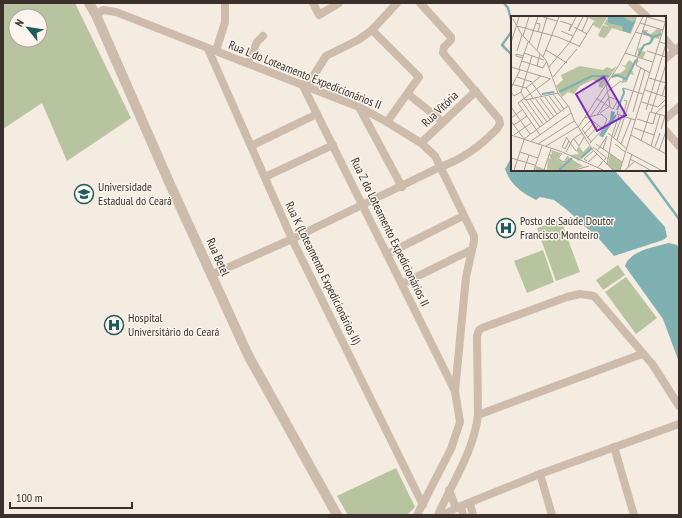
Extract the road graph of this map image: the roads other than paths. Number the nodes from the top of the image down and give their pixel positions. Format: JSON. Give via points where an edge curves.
{"nodes":[{"id":1,"x":89,"y":3,"type":"edge"},
{"id":2,"x":225,"y":3,"type":"edge"},
{"id":3,"x":313,"y":3,"type":"edge"},
{"id":4,"x":339,"y":3,"type":"edge"},
{"id":5,"x":396,"y":3,"type":"edge"},
{"id":6,"x":420,"y":3,"type":"edge"},
{"id":7,"x":632,"y":3,"type":"edge"},
{"id":8,"x":101,"y":9,"type":"edge"},
{"id":9,"x":646,"y":16,"type":"edge"},
{"id":10,"x":372,"y":30,"type":"junction"},
{"id":11,"x":262,"y":36,"type":"dead end"},
{"id":12,"x":666,"y":40,"type":"edge"},
{"id":13,"x":677,"y":49,"type":"edge"},
{"id":14,"x":212,"y":50,"type":"junction"},
{"id":15,"x":666,"y":58,"type":"edge"},
{"id":16,"x":248,"y":63,"type":"junction"},
{"id":17,"x":305,"y":85,"type":"junction"},
{"id":18,"x":476,"y":91,"type":"junction"},
{"id":19,"x":408,"y":94,"type":"junction"},
{"id":20,"x":359,"y":107,"type":"junction"},
{"id":21,"x":679,"y":107,"type":"edge"},
{"id":22,"x":318,"y":114,"type":"junction"},
{"id":23,"x":666,"y":118,"type":"edge"},
{"id":24,"x":387,"y":122,"type":"junction"},
{"id":25,"x":443,"y":122,"type":"junction"},
{"id":26,"x":666,"y":131,"type":"edge"},
{"id":27,"x":421,"y":144,"type":"junction"},
{"id":28,"x":333,"y":145,"type":"junction"},
{"id":29,"x":251,"y":146,"type":"junction"},
{"id":30,"x":679,"y":146,"type":"edge"},
{"id":31,"x":440,"y":167,"type":"junction"},
{"id":32,"x":265,"y":177,"type":"junction"},
{"id":33,"x":402,"y":186,"type":"junction"},
{"id":34,"x":363,"y":205,"type":"junction"},
{"id":35,"x":463,"y":216,"type":"junction"},
{"id":36,"x":292,"y":239,"type":"junction"},
{"id":37,"x":471,"y":250,"type":"junction"},
{"id":38,"x":387,"y":254,"type":"junction"},
{"id":39,"x":211,"y":275,"type":"junction"},
{"id":40,"x":402,"y":284,"type":"junction"},
{"id":41,"x":642,"y":354,"type":"junction"},
{"id":42,"x":455,"y":391,"type":"junction"},
{"id":43,"x":679,"y":406,"type":"edge"},
{"id":44,"x":478,"y":415,"type":"junction"},
{"id":45,"x":679,"y":424,"type":"edge"},
{"id":46,"x":614,"y":447,"type":"junction"},
{"id":47,"x":540,"y":474,"type":"junction"},
{"id":48,"x":449,"y":490,"type":"junction"},
{"id":49,"x":470,"y":503,"type":"junction"},
{"id":50,"x":423,"y":505,"type":"junction"},
{"id":51,"x":458,"y":507,"type":"junction"},
{"id":52,"x":337,"y":515,"type":"edge"},
{"id":53,"x":417,"y":515,"type":"edge"},
{"id":54,"x":438,"y":515,"type":"edge"},
{"id":55,"x":444,"y":515,"type":"edge"},
{"id":56,"x":464,"y":515,"type":"edge"},
{"id":57,"x":474,"y":515,"type":"edge"},
{"id":58,"x":552,"y":515,"type":"edge"},
{"id":59,"x":634,"y":515,"type":"edge"}],
"edges":[{"from":1,"to":8,"type":"street","name":"Rua Betel"},
{"from":2,"to":14,"type":"street","via":[[225,22]]},
{"from":3,"to":4,"type":"street","via":[[319,15]]},
{"from":5,"to":10,"type":"street"},
{"from":6,"to":18,"type":"street","via":[[451,37],[443,53]]},
{"from":7,"to":9,"type":"street"},
{"from":8,"to":14,"type":"street","name":"Rua L do Loteamento Expedicionários II","via":[[116,12]]},
{"from":8,"to":39,"type":"street","name":"Rua Betel"},
{"from":10,"to":17,"type":"street","via":[[326,56]]},
{"from":10,"to":19,"type":"street","via":[[419,77]]},
{"from":11,"to":16,"type":"street"},
{"from":12,"to":13,"type":"street"},
{"from":13,"to":15,"type":"street"},
{"from":14,"to":16,"type":"street","name":"Rua L do Loteamento Expedicionários II"},
{"from":14,"to":29,"type":"street","name":"Rua K (Loteamento Expedicionários II)"},
{"from":16,"to":17,"type":"street","name":"Rua L do Loteamento Expedicionários II"},
{"from":17,"to":20,"type":"street","name":"Rua L do Loteamento Expedicionários II"},
{"from":17,"to":22,"type":"street","name":"Rua Z do Loteamento Expedicionários II"},
{"from":18,"to":25,"type":"street","name":"Rua Vitória"},
{"from":18,"to":31,"type":"street","via":[[499,119],[500,124],[470,154]]},
{"from":19,"to":24,"type":"street"},
{"from":19,"to":25,"type":"street"},
{"from":20,"to":24,"type":"street","name":"Rua L do Loteamento Expedicionários II"},
{"from":20,"to":33,"type":"street"},
{"from":21,"to":23,"type":"street"},
{"from":22,"to":28,"type":"street","name":"Rua Z do Loteamento Expedicionários II"},
{"from":22,"to":29,"type":"street"},
{"from":24,"to":27,"type":"street","name":"Rua L do Loteamento Expedicionários II"},
{"from":25,"to":27,"type":"street","name":"Rua Vitória"},
{"from":26,"to":30,"type":"street"},
{"from":27,"to":31,"type":"street","name":"Rua L do Loteamento Expedicionários II","via":[[435,156]]},
{"from":28,"to":32,"type":"street"},
{"from":28,"to":34,"type":"street","name":"Rua Z do Loteamento Expedicionários II"},
{"from":29,"to":32,"type":"street","name":"Rua K (Loteamento Expedicionários II)"},
{"from":31,"to":33,"type":"street"},
{"from":31,"to":35,"type":"street","name":"Rua L do Loteamento Expedicionários II"},
{"from":32,"to":36,"type":"street","name":"Rua K (Loteamento Expedicionários II)"},
{"from":33,"to":34,"type":"street"},
{"from":34,"to":36,"type":"street"},
{"from":34,"to":38,"type":"street","name":"Rua Z do Loteamento Expedicionários II"},
{"from":35,"to":37,"type":"street","name":"Rua L do Loteamento Expedicionários II","via":[[474,236]]},
{"from":35,"to":38,"type":"street"},
{"from":36,"to":39,"type":"street"},
{"from":36,"to":50,"type":"street","name":"Rua K (Loteamento Expedicionários II)"},
{"from":37,"to":40,"type":"street"},
{"from":37,"to":42,"type":"street","name":"Rua L do Loteamento Expedicionários II"},
{"from":38,"to":40,"type":"street","name":"Rua Z do Loteamento Expedicionários II"},
{"from":39,"to":52,"type":"street","name":"Rua Betel","via":[[248,355]]},
{"from":40,"to":42,"type":"street","name":"Rua Z do Loteamento Expedicionários II"},
{"from":41,"to":43,"type":"street","via":[[653,365]]},
{"from":41,"to":44,"type":"street"},
{"from":41,"to":44,"type":"street","via":[[594,296],[586,293],[567,297],[494,323],[479,330],[477,336]]},
{"from":42,"to":50,"type":"street","name":"Rua L do Loteamento Expedicionários II","via":[[459,411],[458,432]]},
{"from":44,"to":48,"type":"street","via":[[473,441]]},
{"from":45,"to":46,"type":"street"},
{"from":46,"to":47,"type":"street"},
{"from":46,"to":59,"type":"street"},
{"from":47,"to":49,"type":"street"},
{"from":47,"to":58,"type":"street"},
{"from":48,"to":51,"type":"street"},
{"from":48,"to":54,"type":"street"},
{"from":49,"to":51,"type":"street"},
{"from":49,"to":57,"type":"street"},
{"from":50,"to":53,"type":"street","name":"Rua L do Loteamento Expedicionários II"},
{"from":51,"to":55,"type":"street"},
{"from":51,"to":56,"type":"street"}]}
